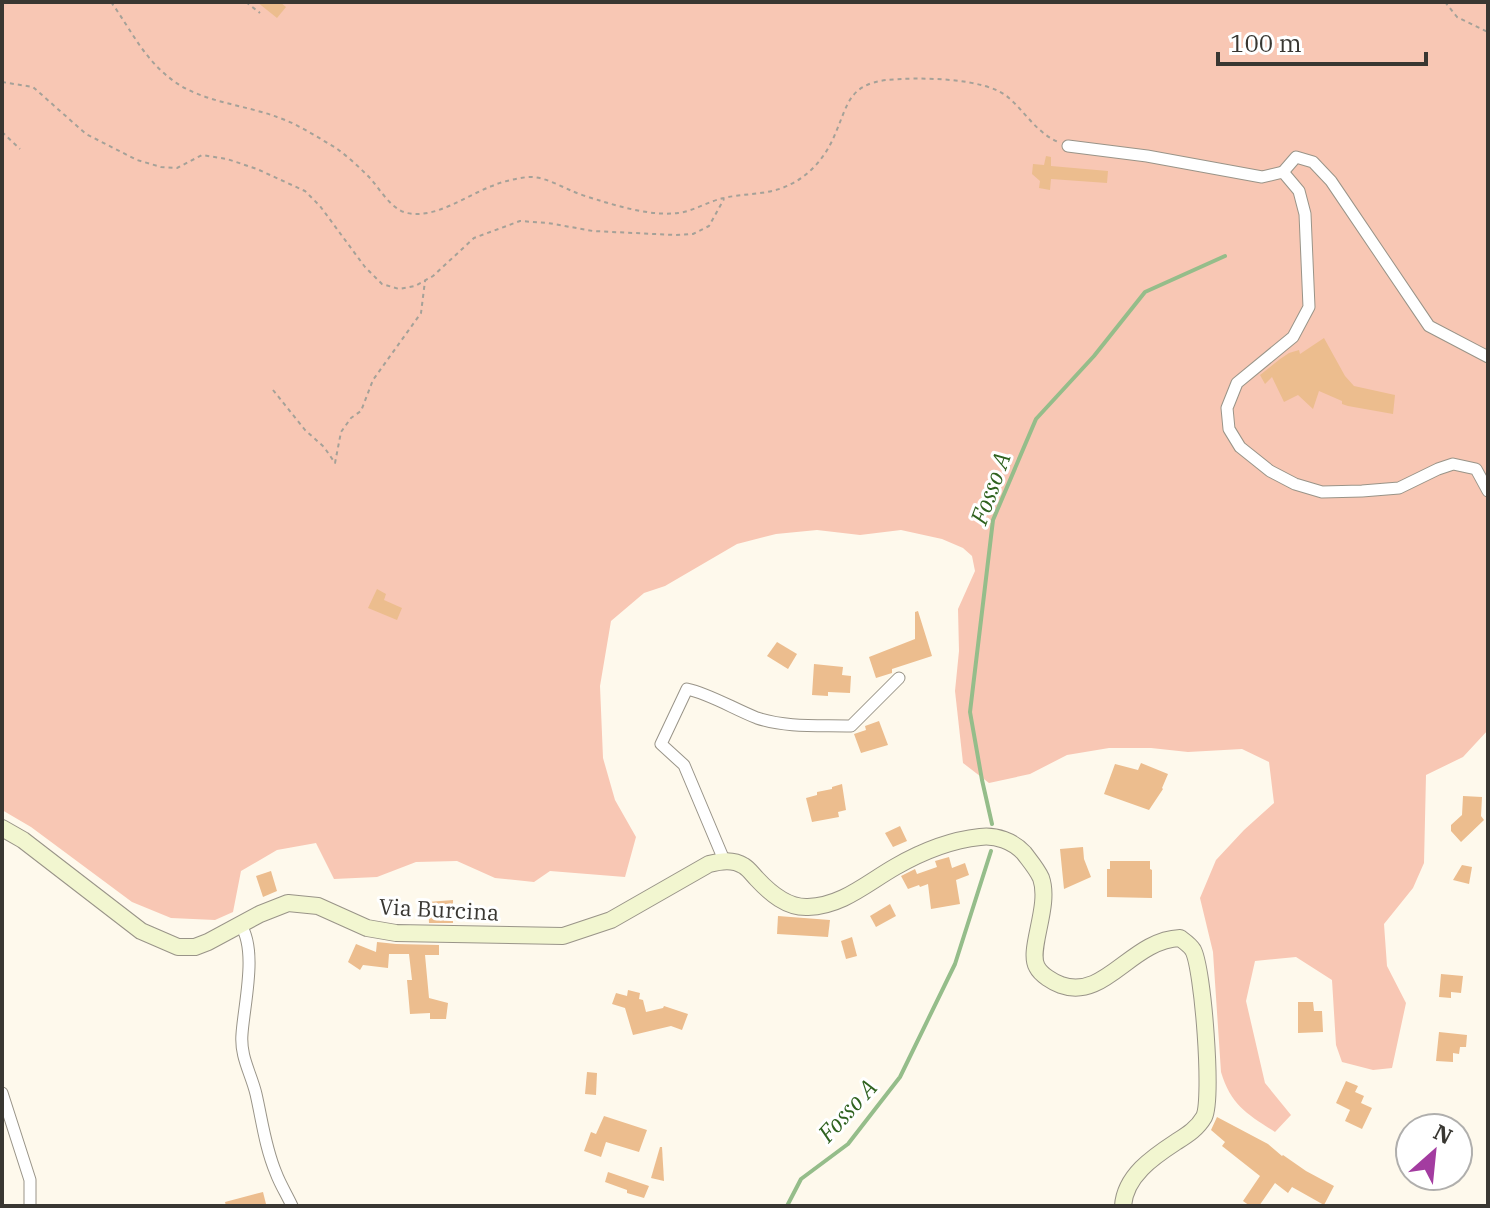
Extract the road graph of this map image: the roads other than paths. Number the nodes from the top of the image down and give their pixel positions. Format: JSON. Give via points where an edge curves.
{"nodes":[{"id":1,"x":1068,"y":146,"type":"road end"},
{"id":2,"x":1283,"y":172,"type":"junction"},
{"id":3,"x":1488,"y":357,"type":"edge"},
{"id":4,"x":1488,"y":491,"type":"edge"},
{"id":5,"x":899,"y":678,"type":"dead end"},
{"id":6,"x":2,"y":828,"type":"edge"},
{"id":7,"x":724,"y":860,"type":"junction"},
{"id":8,"x":240,"y":924,"type":"junction"},
{"id":9,"x":2,"y":1093,"type":"edge"},
{"id":10,"x":30,"y":1206,"type":"edge"},
{"id":11,"x":292,"y":1206,"type":"edge"},
{"id":12,"x":1123,"y":1206,"type":"edge"}],
"edges":[{"from":1,"to":2,"type":"street","via":[[1262,177]]},
{"from":2,"to":3,"type":"street","via":[[1296,157],[1313,162],[1429,326]]},
{"from":2,"to":4,"type":"street","via":[[1299,191],[1305,214],[1309,307],[1293,337],[1237,383],[1227,408],[1229,429],[1240,447],[1270,471],[1322,492],[1399,488],[1453,464],[1476,469]]},
{"from":5,"to":7,"type":"street","via":[[851,726],[781,724],[687,689],[661,744],[684,765]]},
{"from":6,"to":8,"type":"street","name":"Via Burcina","via":[[157,939],[195,947]]},
{"from":7,"to":8,"type":"street","name":"Via Burcina","via":[[611,920],[563,936],[396,933],[301,903],[275,907]]},
{"from":7,"to":12,"type":"street","via":[[744,866],[771,894],[807,907],[844,898],[947,843],[984,836],[1003,839],[1018,847],[1040,877],[1043,913],[1034,953],[1036,966],[1047,978],[1061,985],[1092,986],[1155,943],[1180,938],[1188,944],[1198,968],[1208,1057],[1205,1115],[1191,1133],[1130,1181]]},
{"from":8,"to":11,"type":"street","via":[[249,951],[244,1062],[275,1171]]},
{"from":9,"to":10,"type":"street","via":[[30,1180]]}]}
